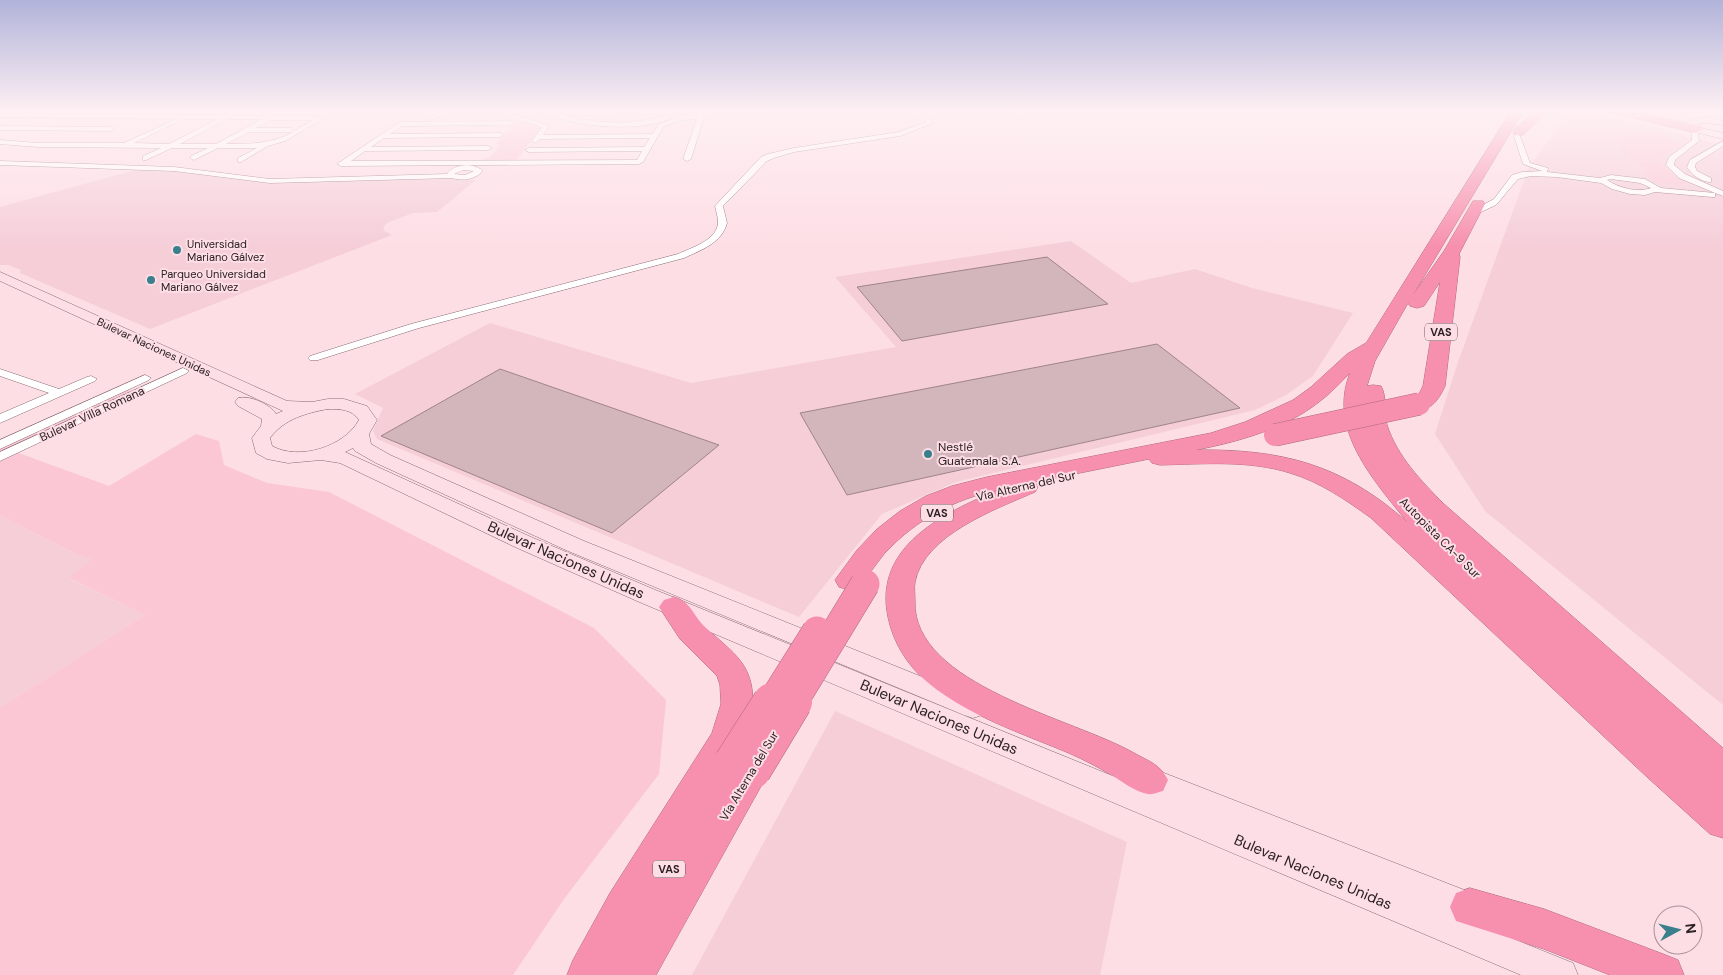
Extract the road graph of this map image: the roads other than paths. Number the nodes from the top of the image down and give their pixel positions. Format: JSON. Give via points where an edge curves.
{"nodes":[{"id":1,"x":151,"y":156,"type":"edge"},
{"id":2,"x":199,"y":156,"type":"edge"},
{"id":3,"x":248,"y":156,"type":"edge"},
{"id":4,"x":353,"y":156,"type":"edge"},
{"id":5,"x":481,"y":156,"type":"edge"},
{"id":6,"x":524,"y":156,"type":"edge"},
{"id":7,"x":643,"y":156,"type":"edge"},
{"id":8,"x":688,"y":156,"type":"edge"},
{"id":9,"x":776,"y":156,"type":"edge"},
{"id":10,"x":1490,"y":156,"type":"edge"},
{"id":11,"x":1505,"y":156,"type":"edge"},
{"id":12,"x":1524,"y":156,"type":"edge"},
{"id":13,"x":1675,"y":156,"type":"edge"},
{"id":14,"x":1697,"y":156,"type":"edge"},
{"id":15,"x":1703,"y":156,"type":"edge"},
{"id":16,"x":146,"y":158,"type":"dead end"},
{"id":17,"x":194,"y":158,"type":"dead end"},
{"id":18,"x":1699,"y":158,"type":"junction"},
{"id":19,"x":687,"y":159,"type":"dead end"},
{"id":20,"x":241,"y":160,"type":"dead end"},
{"id":21,"x":0,"y":163,"type":"edge"},
{"id":22,"x":491,"y":164,"type":"junction"},
{"id":23,"x":518,"y":164,"type":"junction"},
{"id":24,"x":473,"y":165,"type":"junction"},
{"id":25,"x":479,"y":170,"type":"junction"},
{"id":26,"x":1497,"y":170,"type":"dead end"},
{"id":27,"x":451,"y":174,"type":"junction"},
{"id":28,"x":1604,"y":180,"type":"junction"},
{"id":29,"x":1647,"y":182,"type":"junction"},
{"id":30,"x":1698,"y":184,"type":"junction"},
{"id":31,"x":1723,"y":186,"type":"edge"},
{"id":32,"x":1656,"y":190,"type":"junction"},
{"id":33,"x":1723,"y":195,"type":"edge"},
{"id":34,"x":1482,"y":196,"type":"dead end"},
{"id":35,"x":1472,"y":213,"type":"junction"},
{"id":36,"x":1452,"y":252,"type":"junction"},
{"id":37,"x":0,"y":276,"type":"edge"},
{"id":38,"x":0,"y":288,"type":"edge"},
{"id":39,"x":1373,"y":347,"type":"junction"},
{"id":40,"x":314,"y":358,"type":"dead end"},
{"id":41,"x":178,"y":368,"type":"junction"},
{"id":42,"x":0,"y":372,"type":"edge"},
{"id":43,"x":91,"y":379,"type":"dead end"},
{"id":44,"x":59,"y":393,"type":"junction"},
{"id":45,"x":311,"y":407,"type":"junction"},
{"id":46,"x":0,"y":419,"type":"edge"},
{"id":47,"x":270,"y":426,"type":"junction"},
{"id":48,"x":360,"y":433,"type":"junction"},
{"id":49,"x":0,"y":445,"type":"edge"},
{"id":50,"x":320,"y":454,"type":"junction"},
{"id":51,"x":0,"y":457,"type":"edge"},
{"id":52,"x":1160,"y":458,"type":"junction"},
{"id":53,"x":1035,"y":483,"type":"junction"},
{"id":54,"x":1457,"y":556,"type":"junction"},
{"id":55,"x":857,"y":582,"type":"junction"},
{"id":56,"x":674,"y":607,"type":"junction"},
{"id":57,"x":743,"y":766,"type":"junction"},
{"id":58,"x":1659,"y":767,"type":"junction"},
{"id":59,"x":1723,"y":769,"type":"edge"},
{"id":60,"x":1150,"y":780,"type":"junction"},
{"id":61,"x":1723,"y":793,"type":"edge"},
{"id":62,"x":1723,"y":822,"type":"edge"},
{"id":63,"x":1470,"y":907,"type":"junction"},
{"id":64,"x":588,"y":975,"type":"edge"},
{"id":65,"x":605,"y":975,"type":"edge"},
{"id":66,"x":632,"y":975,"type":"edge"},
{"id":67,"x":1561,"y":975,"type":"edge"},
{"id":68,"x":1633,"y":975,"type":"edge"},
{"id":69,"x":1664,"y":975,"type":"edge"}],
"edges":[{"from":1,"to":16,"type":"street"},
{"from":2,"to":17,"type":"street"},
{"from":3,"to":20,"type":"street"},
{"from":4,"to":24,"type":"street","via":[[339,165]]},
{"from":5,"to":24,"type":"street"},
{"from":6,"to":23,"type":"street"},
{"from":7,"to":23,"type":"street","via":[[639,162]]},
{"from":8,"to":19,"type":"street"},
{"from":9,"to":40,"type":"street","via":[[764,159],[719,206],[722,220],[719,232],[681,256],[416,326]]},
{"from":10,"to":39,"type":"highway","name":"Autopista CA-9 Sur"},
{"from":11,"to":26,"type":"highway"},
{"from":12,"to":28,"type":"street","via":[[1527,164],[1533,167]]},
{"from":13,"to":30,"type":"street","via":[[1670,165]]},
{"from":14,"to":18,"type":"street"},
{"from":15,"to":18,"type":"street"},
{"from":18,"to":31,"type":"street","via":[[1691,169]]},
{"from":21,"to":27,"type":"street","via":[[174,169],[270,181]]},
{"from":22,"to":23,"type":"street"},
{"from":22,"to":24,"type":"street"},
{"from":22,"to":25,"type":"street"},
{"from":24,"to":25,"type":"street"},
{"from":24,"to":27,"type":"street"},
{"from":25,"to":27,"type":"street","via":[[472,176]]},
{"from":28,"to":29,"type":"street","via":[[1628,178]]},
{"from":28,"to":32,"type":"street","via":[[1614,187],[1634,191]]},
{"from":28,"to":35,"type":"street","via":[[1520,174],[1514,177],[1499,199]]},
{"from":29,"to":30,"type":"street","via":[[1687,187]]},
{"from":29,"to":32,"type":"street"},
{"from":30,"to":33,"type":"street"},
{"from":32,"to":33,"type":"street"},
{"from":34,"to":35,"type":"highway","name":"Autopista CA-9 Sur"},
{"from":35,"to":36,"type":"highway","name":"Autopista CA-9 Sur"},
{"from":36,"to":52,"type":"highway","name":"Vía Alterna del Sur","number":"VAS","bridge":true,"via":[[1434,386],[1428,398],[1419,404]]},
{"from":36,"to":59,"type":"highway","name":"Autopista CA-9 Sur","via":[[1414,307],[1384,358],[1375,381],[1373,411],[1386,447],[1399,470],[1435,510]]},
{"from":37,"to":45,"type":"main road","name":"Bulevar Naciones Unidas","via":[[277,403]]},
{"from":38,"to":41,"type":"main road","name":"Bulevar Naciones Unidas"},
{"from":39,"to":54,"type":"highway","name":"Autopista CA-9 Sur","via":[[1358,382],[1354,401],[1361,436],[1376,466],[1404,503]]},
{"from":39,"to":55,"type":"highway","name":"Vía Alterna del Sur","number":"VAS","via":[[1358,354],[1310,399],[1244,430],[1216,439],[981,486],[936,502],[888,533],[869,553]]},
{"from":41,"to":47,"type":"main road","name":"Bulevar Naciones Unidas","via":[[267,413],[271,419]]},
{"from":41,"to":49,"type":"street","name":"Bulevar Villa Romana"},
{"from":41,"to":51,"type":"street","name":"Bulevar Villa Romana"},
{"from":42,"to":44,"type":"street"},
{"from":43,"to":44,"type":"street"},
{"from":44,"to":46,"type":"street"},
{"from":45,"to":47,"type":"main road"},
{"from":45,"to":48,"type":"main road","via":[[336,404],[357,407],[365,412],[368,420]]},
{"from":47,"to":50,"type":"main road","via":[[261,438],[262,449],[267,453],[284,458]]},
{"from":48,"to":50,"type":"main road","via":[[344,445]]},
{"from":48,"to":60,"type":"main road","name":"Bulevar Naciones Unidas","via":[[362,447],[383,459],[576,546]]},
{"from":50,"to":56,"type":"main road","name":"Bulevar Naciones Unidas","via":[[346,458],[523,542]]},
{"from":52,"to":53,"type":"highway","name":"Vía Alterna del Sur","number":"VAS"},
{"from":52,"to":58,"type":"highway","via":[[1272,460],[1305,468],[1357,494],[1446,571]]},
{"from":53,"to":55,"type":"highway","name":"Vía Alterna del Sur","number":"VAS","via":[[972,498],[946,508],[900,539]]},
{"from":53,"to":60,"type":"highway","via":[[964,515],[940,529],[922,546],[908,568],[901,590],[906,630],[927,664],[968,694],[1103,753]]},
{"from":54,"to":58,"type":"highway","via":[[1494,601]]},
{"from":54,"to":61,"type":"highway","name":"Autopista CA-9 Sur"},
{"from":55,"to":57,"type":"highway","name":"Vía Alterna del Sur","number":"VAS","bridge":true},
{"from":56,"to":64,"type":"highway","via":[[691,631],[730,670],[736,685],[737,704],[728,737],[624,907]]},
{"from":56,"to":67,"type":"main road","name":"Bulevar Naciones Unidas"},
{"from":57,"to":65,"type":"highway","name":"Vía Alterna del Sur","number":"VAS"},
{"from":57,"to":66,"type":"highway","name":"Vía Alterna del Sur","number":"VAS"},
{"from":58,"to":62,"type":"highway"},
{"from":60,"to":63,"type":"main road","name":"Bulevar Naciones Unidas"},
{"from":63,"to":68,"type":"main road","name":"Bulevar Naciones Unidas"},
{"from":63,"to":69,"type":"highway","via":[[1544,930]]}]}
